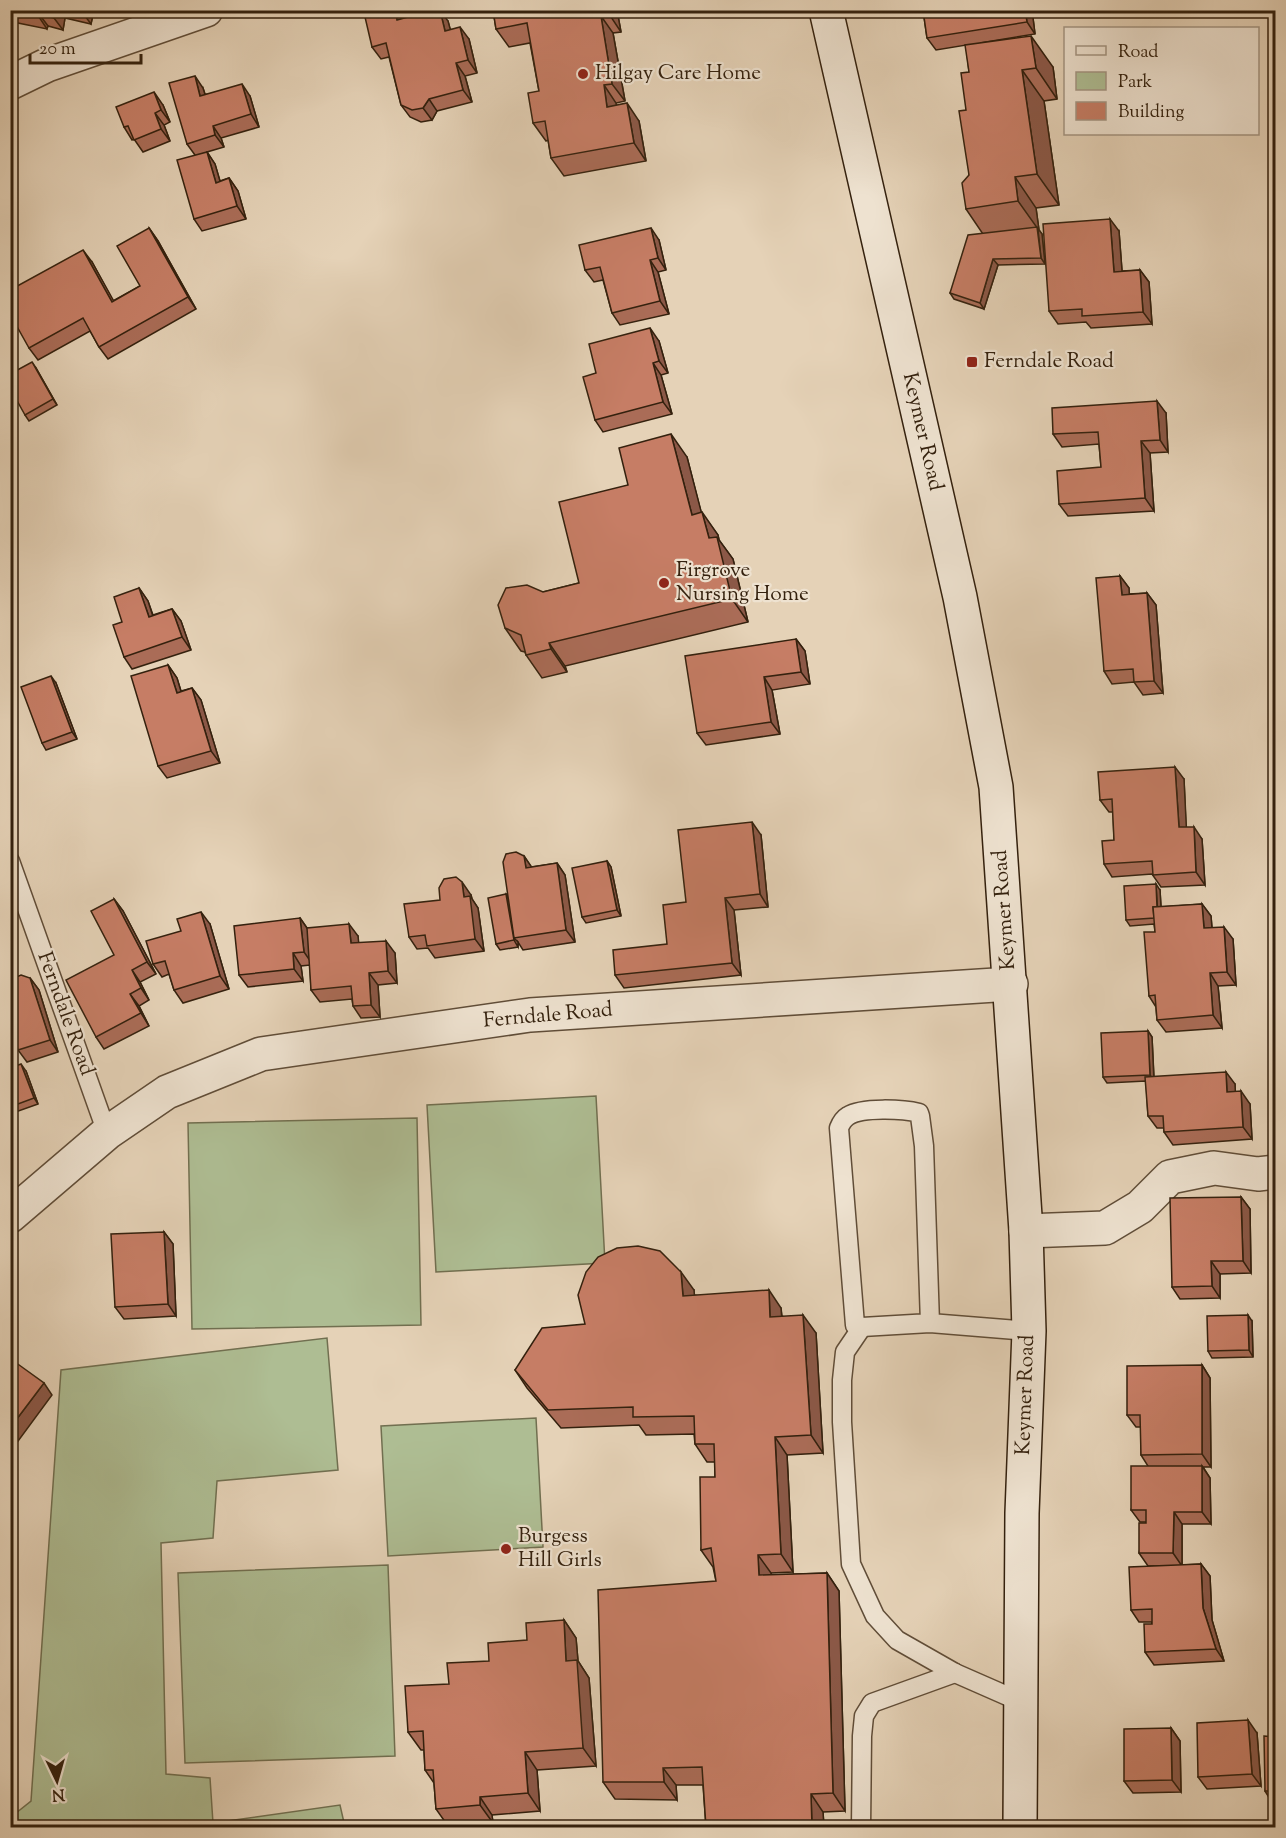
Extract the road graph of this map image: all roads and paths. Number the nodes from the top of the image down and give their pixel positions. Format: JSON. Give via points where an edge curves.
{"nodes":[{"id":1,"x":206,"y":10,"type":"edge"},
{"id":2,"x":826,"y":10,"type":"edge"},
{"id":3,"x":10,"y":82,"type":"edge"},
{"id":4,"x":10,"y":861,"type":"edge"},
{"id":5,"x":1011,"y":984,"type":"junction"},
{"id":6,"x":107,"y":1132,"type":"junction"},
{"id":7,"x":1275,"y":1172,"type":"edge"},
{"id":8,"x":10,"y":1216,"type":"edge"},
{"id":9,"x":1026,"y":1231,"type":"junction"},
{"id":10,"x":930,"y":1323,"type":"junction"},
{"id":11,"x":862,"y":1327,"type":"junction"},
{"id":12,"x":1029,"y":1331,"type":"junction"},
{"id":13,"x":955,"y":1673,"type":"junction"},
{"id":14,"x":1021,"y":1702,"type":"junction"},
{"id":15,"x":861,"y":1827,"type":"edge"},
{"id":16,"x":1020,"y":1827,"type":"edge"}],
"edges":[{"from":1,"to":3,"type":"main road","via":[[47,65]]},
{"from":2,"to":5,"type":"main road","name":"Keymer Road","via":[[960,597],[996,787]]},
{"from":4,"to":6,"type":"lane","name":"Ferndale Road"},
{"from":5,"to":6,"type":"main road","name":"Ferndale Road","via":[[530,1015],[261,1054],[167,1092]]},
{"from":5,"to":9,"type":"main road","name":"Keymer Road"},
{"from":6,"to":8,"type":"main road","name":"Ferndale Road"},
{"from":7,"to":9,"type":"main road","via":[[1258,1174],[1214,1168],[1170,1176],[1140,1207],[1105,1228]]},
{"from":9,"to":12,"type":"main road","name":"Keymer Road"},
{"from":10,"to":11,"type":"lane"},
{"from":10,"to":11,"type":"lane","via":[[923,1122],[919,1113],[909,1110],[867,1111],[849,1115],[839,1128],[854,1321]]},
{"from":10,"to":12,"type":"lane"},
{"from":11,"to":13,"type":"lane","via":[[845,1352],[842,1380],[851,1563],[875,1616],[897,1640]]},
{"from":12,"to":14,"type":"main road","name":"Keymer Road","via":[[1022,1513]]},
{"from":13,"to":14,"type":"lane"},
{"from":13,"to":15,"type":"lane","via":[[872,1703],[864,1716]]},
{"from":14,"to":16,"type":"main road","name":"Keymer Road"}]}
